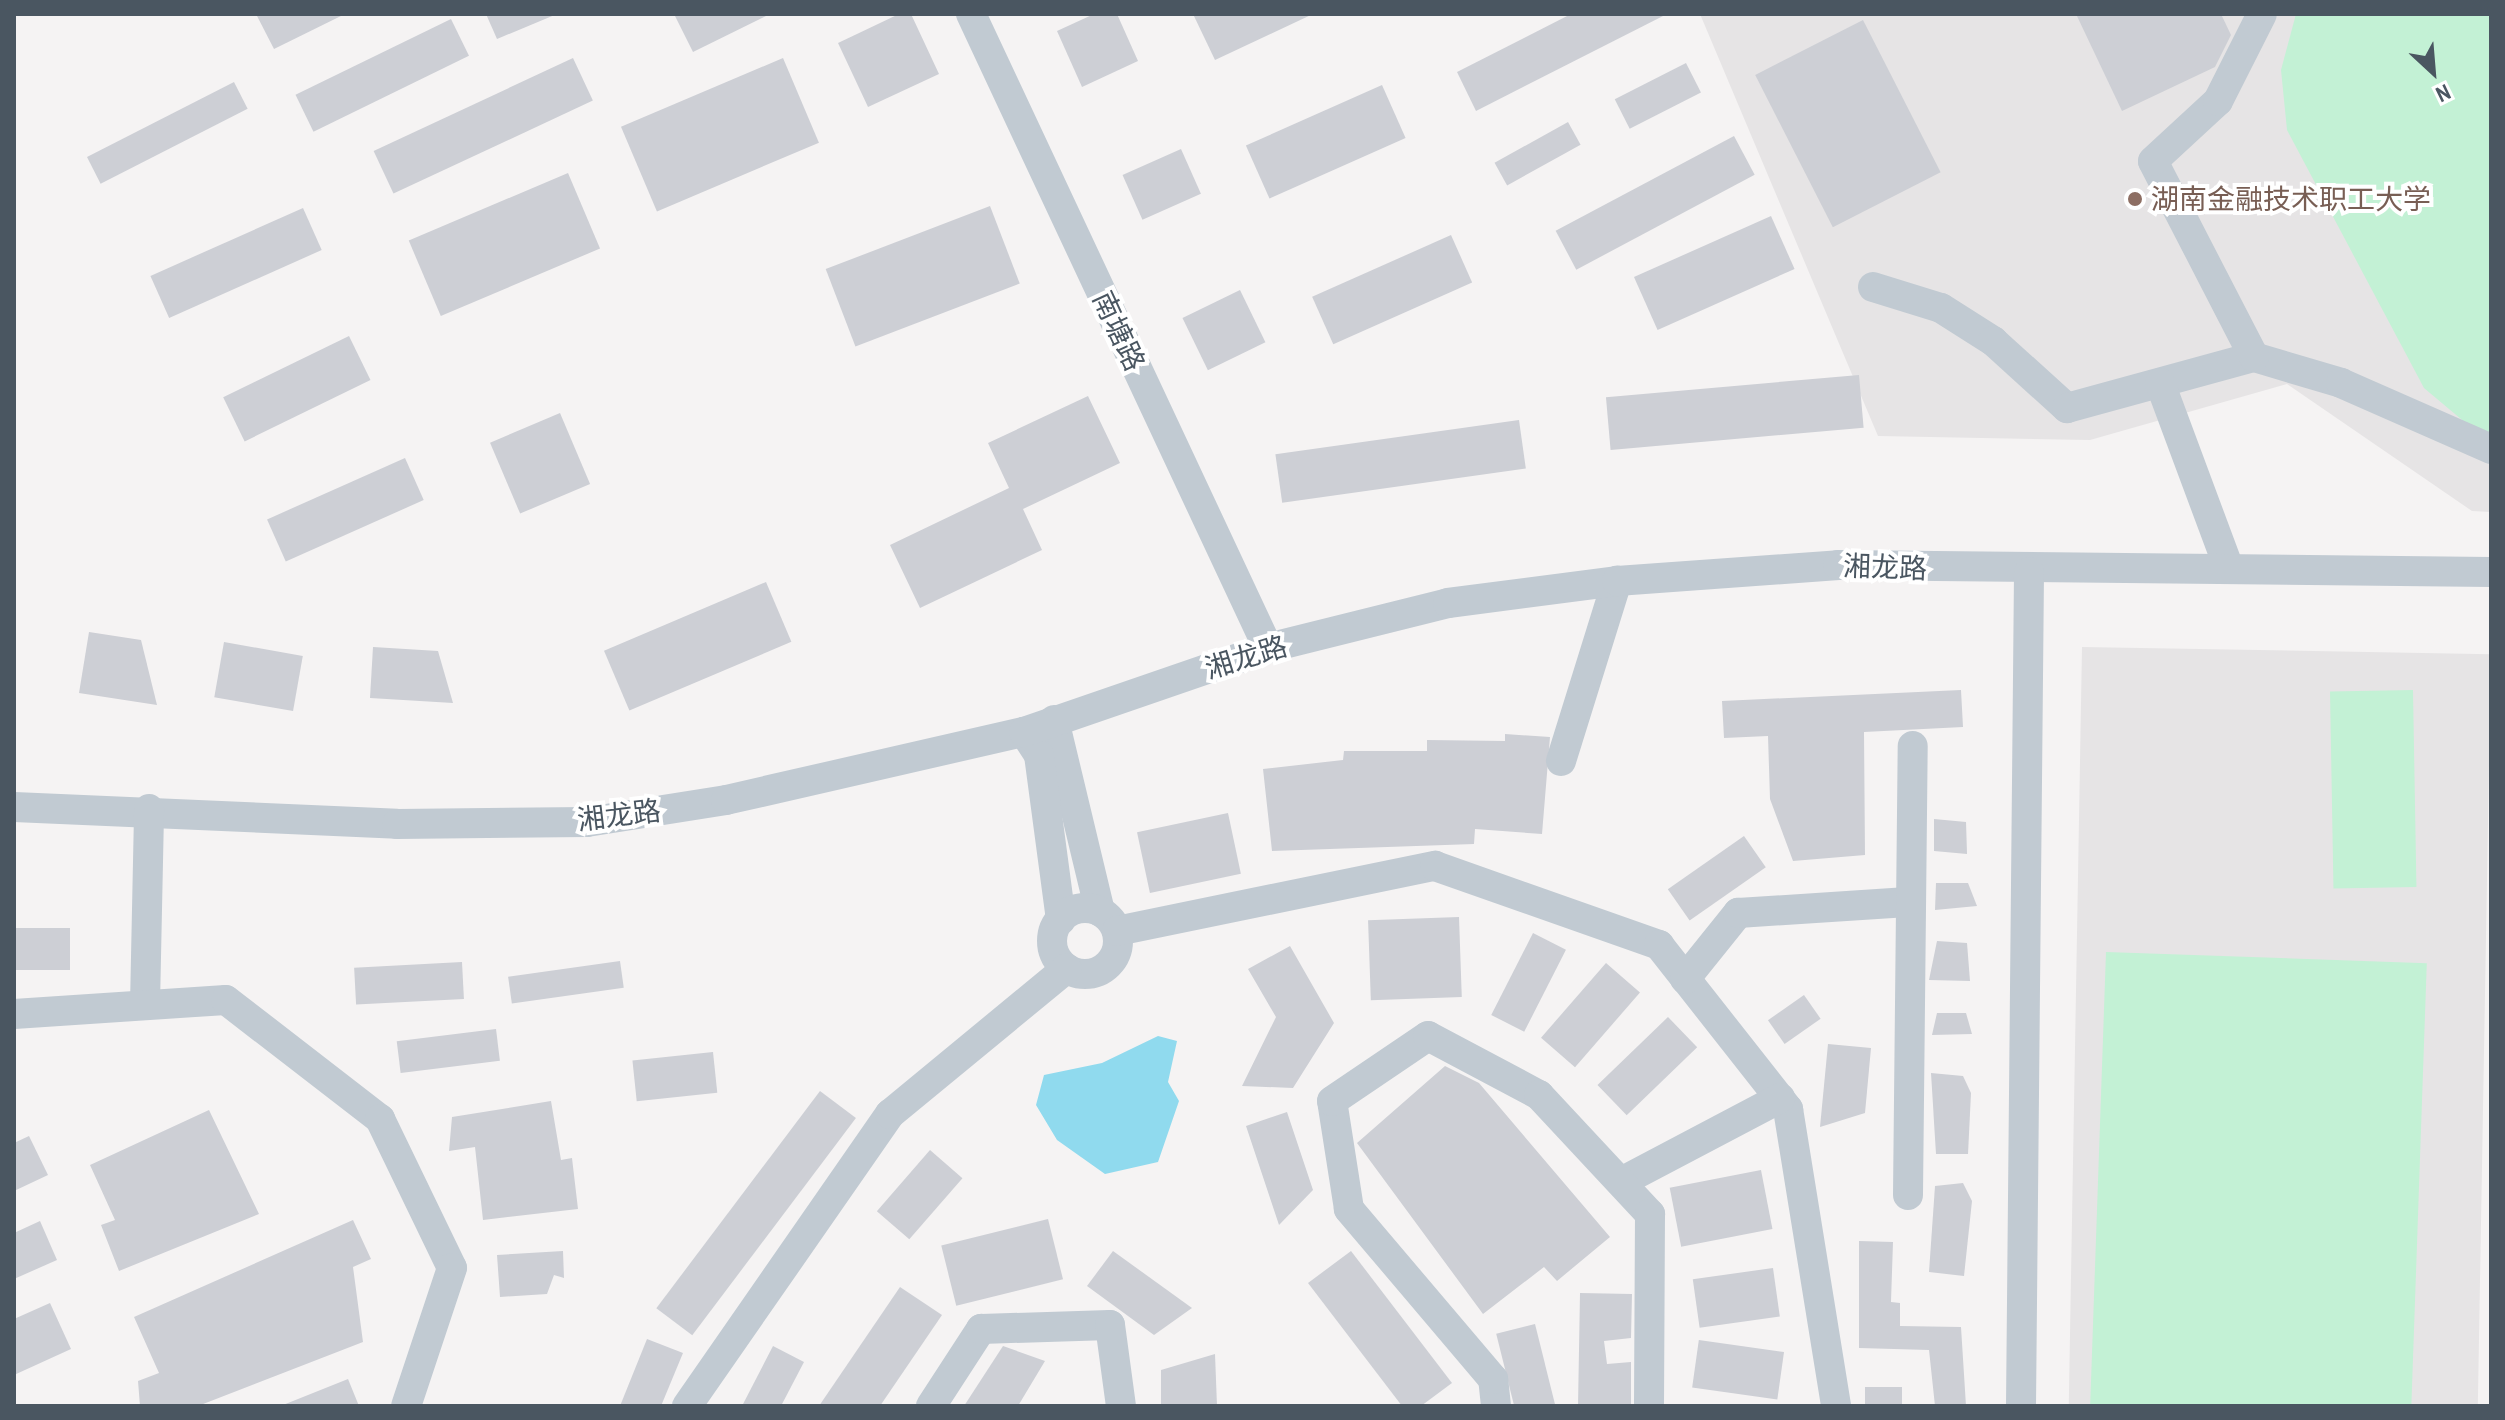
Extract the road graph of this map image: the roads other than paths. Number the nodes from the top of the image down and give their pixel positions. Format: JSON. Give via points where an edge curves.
{"nodes":[{"id":1,"x":971,"y":14,"type":"edge"},
{"id":2,"x":2262,"y":14,"type":"edge"},
{"id":3,"x":1873,"y":287,"type":"dead end"},
{"id":4,"x":2254,"y":357,"type":"junction"},
{"id":5,"x":2160,"y":383,"type":"junction"},
{"id":6,"x":2491,"y":449,"type":"edge"},
{"id":7,"x":2229,"y":569,"type":"junction"},
{"id":8,"x":2029,"y":572,"type":"junction"},
{"id":9,"x":2491,"y":572,"type":"edge"},
{"id":10,"x":1617,"y":581,"type":"junction"},
{"id":11,"x":1268,"y":648,"type":"junction"},
{"id":12,"x":1054,"y":720,"type":"junction"},
{"id":13,"x":1024,"y":732,"type":"junction"},
{"id":14,"x":1913,"y":746,"type":"dead end"},
{"id":15,"x":1561,"y":761,"type":"dead end"},
{"id":16,"x":14,"y":807,"type":"edge"},
{"id":17,"x":149,"y":809,"type":"junction"},
{"id":18,"x":1908,"y":902,"type":"junction"},
{"id":19,"x":1061,"y":920,"type":"junction"},
{"id":20,"x":1108,"y":921,"type":"junction"},
{"id":21,"x":1067,"y":968,"type":"junction"},
{"id":22,"x":1685,"y":979,"type":"junction"},
{"id":23,"x":145,"y":1005,"type":"junction"},
{"id":24,"x":14,"y":1014,"type":"edge"},
{"id":25,"x":1780,"y":1098,"type":"junction"},
{"id":26,"x":1621,"y":1182,"type":"junction"},
{"id":27,"x":1908,"y":1195,"type":"dead end"},
{"id":28,"x":406,"y":1406,"type":"edge"},
{"id":29,"x":687,"y":1406,"type":"edge"},
{"id":30,"x":931,"y":1406,"type":"edge"},
{"id":31,"x":1121,"y":1406,"type":"edge"},
{"id":32,"x":1496,"y":1406,"type":"edge"},
{"id":33,"x":1649,"y":1406,"type":"edge"},
{"id":34,"x":1836,"y":1406,"type":"edge"},
{"id":35,"x":2021,"y":1406,"type":"edge"}],
"edges":[{"from":1,"to":11,"type":"street","name":"南塘路"},
{"from":2,"to":4,"type":"street","via":[[2218,101],[2153,161]]},
{"from":3,"to":5,"type":"street","via":[[1954,316],[1993,341],[2067,408]]},
{"from":4,"to":5,"type":"street"},
{"from":4,"to":6,"type":"street","via":[[2341,383]]},
{"from":5,"to":7,"type":"street"},
{"from":7,"to":8,"type":"street","name":"湘龙路"},
{"from":7,"to":9,"type":"street","name":"湘龙路"},
{"from":8,"to":10,"type":"street","name":"湘龙路","via":[[1838,565]]},
{"from":8,"to":35,"type":"street"},
{"from":10,"to":11,"type":"street","name":"湘龙路","via":[[1448,603]]},
{"from":10,"to":15,"type":"street"},
{"from":11,"to":12,"type":"street","name":"湘龙路"},
{"from":12,"to":13,"type":"street","name":"湘龙路"},
{"from":12,"to":20,"type":"street"},
{"from":13,"to":17,"type":"street","name":"湘龙路","via":[[726,800],[587,822],[397,824]]},
{"from":13,"to":19,"type":"street","via":[[1039,755]]},
{"from":14,"to":18,"type":"street"},
{"from":16,"to":17,"type":"street","name":"湘龙路"},
{"from":17,"to":23,"type":"street"},
{"from":18,"to":22,"type":"street","via":[[1738,913]]},
{"from":18,"to":27,"type":"street"},
{"from":19,"to":20,"type":"street","via":[[1076,910]]},
{"from":19,"to":21,"type":"street","via":[[1052,944]]},
{"from":20,"to":21,"type":"street","via":[[1117,951],[1104,968],[1082,974]]},
{"from":20,"to":22,"type":"street","via":[[1435,866],[1659,945]]},
{"from":21,"to":29,"type":"street","via":[[890,1114]]},
{"from":22,"to":25,"type":"street"},
{"from":23,"to":24,"type":"street"},
{"from":23,"to":28,"type":"street","via":[[226,1000],[380,1119],[452,1268]]},
{"from":25,"to":26,"type":"street"},
{"from":25,"to":34,"type":"street","via":[[1788,1109]]},
{"from":26,"to":32,"type":"street","via":[[1539,1095],[1428,1036],[1332,1101],[1349,1209],[1493,1379]]},
{"from":26,"to":33,"type":"street","via":[[1650,1214]]},
{"from":30,"to":31,"type":"street","via":[[981,1329],[1110,1325]]}]}
